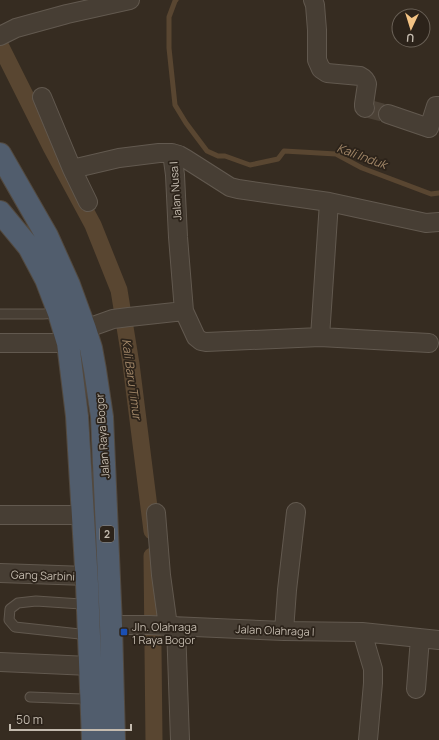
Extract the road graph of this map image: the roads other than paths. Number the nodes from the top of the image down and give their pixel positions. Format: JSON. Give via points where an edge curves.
{"nodes":[{"id":1,"x":130,"y":0,"type":"edge"},
{"id":2,"x":313,"y":0,"type":"edge"},
{"id":3,"x":2,"y":33,"type":"edge"},
{"id":4,"x":42,"y":97,"type":"dead end"},
{"id":5,"x":439,"y":106,"type":"edge"},
{"id":6,"x":365,"y":108,"type":"dead end"},
{"id":7,"x":388,"y":114,"type":"tunnel mouth"},
{"id":8,"x":172,"y":153,"type":"junction"},
{"id":9,"x":0,"y":154,"type":"edge"},
{"id":10,"x":72,"y":169,"type":"junction"},
{"id":11,"x":88,"y":202,"type":"dead end"},
{"id":12,"x":329,"y":202,"type":"junction"},
{"id":13,"x":0,"y":212,"type":"edge"},
{"id":14,"x":439,"y":222,"type":"edge"},
{"id":15,"x":68,"y":311,"type":"junction"},
{"id":16,"x":184,"y":311,"type":"junction"},
{"id":17,"x":0,"y":314,"type":"edge"},
{"id":18,"x":85,"y":329,"type":"junction"},
{"id":19,"x":320,"y":337,"type":"junction"},
{"id":20,"x":0,"y":343,"type":"edge"},
{"id":21,"x":68,"y":343,"type":"junction"},
{"id":22,"x":429,"y":343,"type":"dead end"},
{"id":23,"x":296,"y":512,"type":"dead end"},
{"id":24,"x":156,"y":513,"type":"dead end"},
{"id":25,"x":0,"y":515,"type":"edge"},
{"id":26,"x":83,"y":515,"type":"junction"},
{"id":27,"x":0,"y":573,"type":"edge"},
{"id":28,"x":0,"y":581,"type":"edge"},
{"id":29,"x":87,"y":588,"type":"junction"},
{"id":30,"x":111,"y":625,"type":"junction"},
{"id":31,"x":164,"y":626,"type":"junction"},
{"id":32,"x":284,"y":631,"type":"junction"},
{"id":33,"x":362,"y":632,"type":"junction"},
{"id":34,"x":89,"y":635,"type":"junction"},
{"id":35,"x":420,"y":638,"type":"junction"},
{"id":36,"x":439,"y":640,"type":"edge"},
{"id":37,"x":0,"y":662,"type":"edge"},
{"id":38,"x":90,"y":666,"type":"junction"},
{"id":39,"x":416,"y":689,"type":"dead end"},
{"id":40,"x":30,"y":697,"type":"dead end"},
{"id":41,"x":91,"y":698,"type":"junction"},
{"id":42,"x":93,"y":740,"type":"edge"},
{"id":43,"x":114,"y":740,"type":"edge"},
{"id":44,"x":180,"y":740,"type":"edge"},
{"id":45,"x":368,"y":740,"type":"edge"}],
"edges":[{"from":1,"to":3,"type":"street","via":[[67,14]]},
{"from":2,"to":6,"type":"street","via":[[318,65],[327,73],[364,78],[367,84]]},
{"from":4,"to":10,"type":"street"},
{"from":5,"to":7,"type":"street","via":[[436,106],[429,128]]},
{"from":8,"to":10,"type":"street","via":[[119,158]]},
{"from":8,"to":12,"type":"street","name":"Jalan Nusa I","via":[[230,187]]},
{"from":8,"to":16,"type":"street","name":"Jalan Nusa I"},
{"from":9,"to":15,"type":"highway","name":"Jalan Raya Bogor","number":"2","via":[[47,236],[69,285]]},
{"from":10,"to":11,"type":"street"},
{"from":12,"to":14,"type":"street","name":"Jalan Nusa I","via":[[426,223]]},
{"from":12,"to":19,"type":"street"},
{"from":13,"to":15,"type":"highway","name":"Jalan Raya Bogor","number":"2","via":[[29,247],[46,280]]},
{"from":15,"to":17,"type":"lane"},
{"from":15,"to":18,"type":"highway","name":"Jalan Raya Bogor","number":"2"},
{"from":15,"to":21,"type":"highway","name":"Jalan Raya Bogor","number":"2"},
{"from":16,"to":18,"type":"street","via":[[121,318]]},
{"from":16,"to":19,"type":"street","via":[[196,337],[204,342]]},
{"from":18,"to":30,"type":"highway","name":"Jalan Raya Bogor","number":"2","via":[[91,348],[102,417]]},
{"from":19,"to":22,"type":"street"},
{"from":20,"to":21,"type":"street"},
{"from":21,"to":26,"type":"highway","name":"Jalan Raya Bogor","number":"2","via":[[77,416]]},
{"from":23,"to":32,"type":"street"},
{"from":24,"to":31,"type":"street"},
{"from":25,"to":26,"type":"street"},
{"from":26,"to":29,"type":"highway","name":"Jalan Raya Bogor","number":"2"},
{"from":27,"to":29,"type":"street","name":"Gang Sarbini"},
{"from":28,"to":29,"type":"lane"},
{"from":29,"to":34,"type":"highway","name":"Jalan Raya Bogor","number":"2"},
{"from":29,"to":34,"type":"lane","via":[[81,604],[36,601],[18,603],[10,610],[9,620],[15,628]]},
{"from":30,"to":31,"type":"street","name":"Jalan Olahraga I"},
{"from":30,"to":43,"type":"highway","name":"Jalan Raya Bogor","number":"2"},
{"from":31,"to":32,"type":"street","name":"Jalan Olahraga I"},
{"from":31,"to":44,"type":"street"},
{"from":32,"to":33,"type":"street","name":"Jalan Olahraga I"},
{"from":33,"to":35,"type":"street","name":"Jalan Olahraga I"},
{"from":33,"to":45,"type":"street","via":[[373,669]]},
{"from":34,"to":38,"type":"highway","name":"Jalan Raya Bogor","number":"2"},
{"from":35,"to":36,"type":"street","name":"Jalan Olahraga I"},
{"from":35,"to":39,"type":"street"},
{"from":37,"to":38,"type":"street"},
{"from":38,"to":41,"type":"highway","name":"Jalan Raya Bogor","number":"2"},
{"from":40,"to":41,"type":"lane"},
{"from":41,"to":42,"type":"highway","name":"Jalan Raya Bogor","number":"2"}]}
